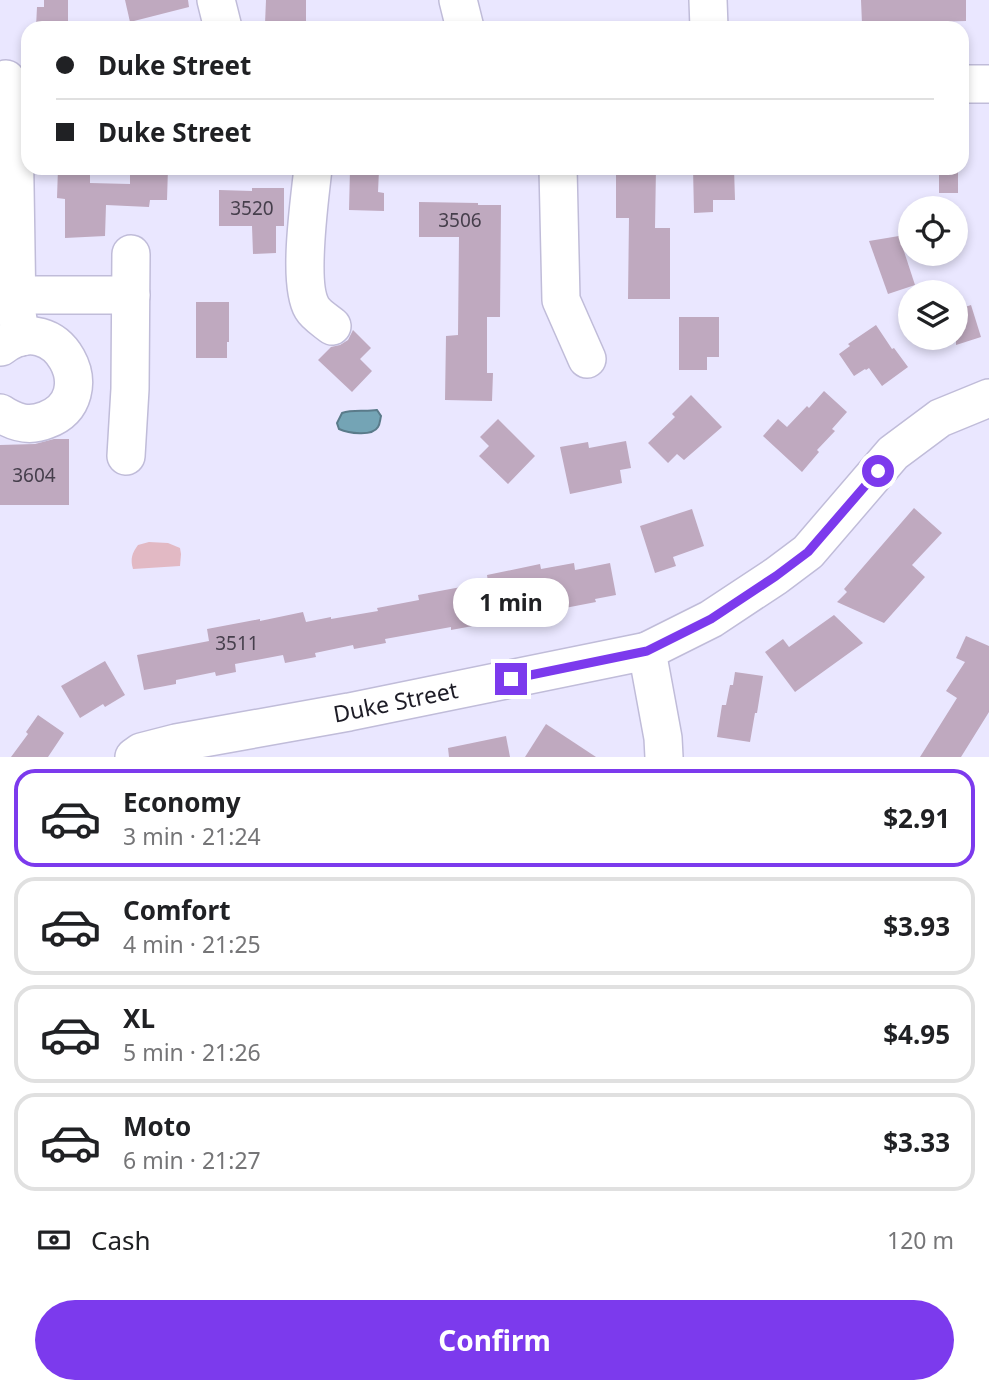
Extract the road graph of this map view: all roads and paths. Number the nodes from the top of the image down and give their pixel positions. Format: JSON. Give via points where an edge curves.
{"nodes":[{"id":1,"x":216,"y":0,"type":"edge"},
{"id":2,"x":458,"y":0,"type":"edge"},
{"id":3,"x":708,"y":0,"type":"edge"},
{"id":4,"x":221,"y":21,"type":"edge"},
{"id":5,"x":463,"y":21,"type":"edge"},
{"id":6,"x":709,"y":21,"type":"edge"},
{"id":7,"x":11,"y":79,"type":"edge"},
{"id":8,"x":969,"y":84,"type":"edge"},
{"id":9,"x":989,"y":84,"type":"edge"},
{"id":10,"x":312,"y":175,"type":"edge"},
{"id":11,"x":558,"y":175,"type":"edge"},
{"id":12,"x":131,"y":254,"type":"dead end"},
{"id":13,"x":17,"y":295,"type":"junction"},
{"id":14,"x":131,"y":295,"type":"junction"},
{"id":15,"x":332,"y":326,"type":"dead end"},
{"id":16,"x":11,"y":342,"type":"edge"},
{"id":17,"x":587,"y":359,"type":"dead end"},
{"id":18,"x":71,"y":393,"type":"junction"},
{"id":19,"x":989,"y":398,"type":"edge"},
{"id":20,"x":129,"y":407,"type":"junction"},
{"id":21,"x":0,"y":413,"type":"edge"},
{"id":22,"x":126,"y":456,"type":"dead end"},
{"id":23,"x":647,"y":651,"type":"junction"},
{"id":24,"x":134,"y":757,"type":"edge"},
{"id":25,"x":664,"y":757,"type":"edge"}],
"edges":[{"from":1,"to":4,"type":"street"},
{"from":2,"to":5,"type":"street"},
{"from":3,"to":6,"type":"street"},
{"from":7,"to":13,"type":"street"},
{"from":8,"to":9,"type":"street"},
{"from":10,"to":15,"type":"street","via":[[306,289],[312,308]]},
{"from":11,"to":17,"type":"street","via":[[561,300]]},
{"from":12,"to":14,"type":"street"},
{"from":13,"to":14,"type":"street"},
{"from":13,"to":16,"type":"street"},
{"from":14,"to":20,"type":"street"},
{"from":16,"to":18,"type":"street","via":[[35,337],[59,347],[73,371]]},
{"from":18,"to":20,"type":"street"},
{"from":18,"to":21,"type":"street","via":[[62,410],[38,423],[24,424]]},
{"from":19,"to":23,"type":"street","name":"Duke Street","via":[[940,418],[893,453],[808,552],[776,576],[711,619]]},
{"from":20,"to":22,"type":"street"},
{"from":23,"to":24,"type":"street","name":"Duke Street","via":[[176,743]]},
{"from":23,"to":25,"type":"street"}]}
